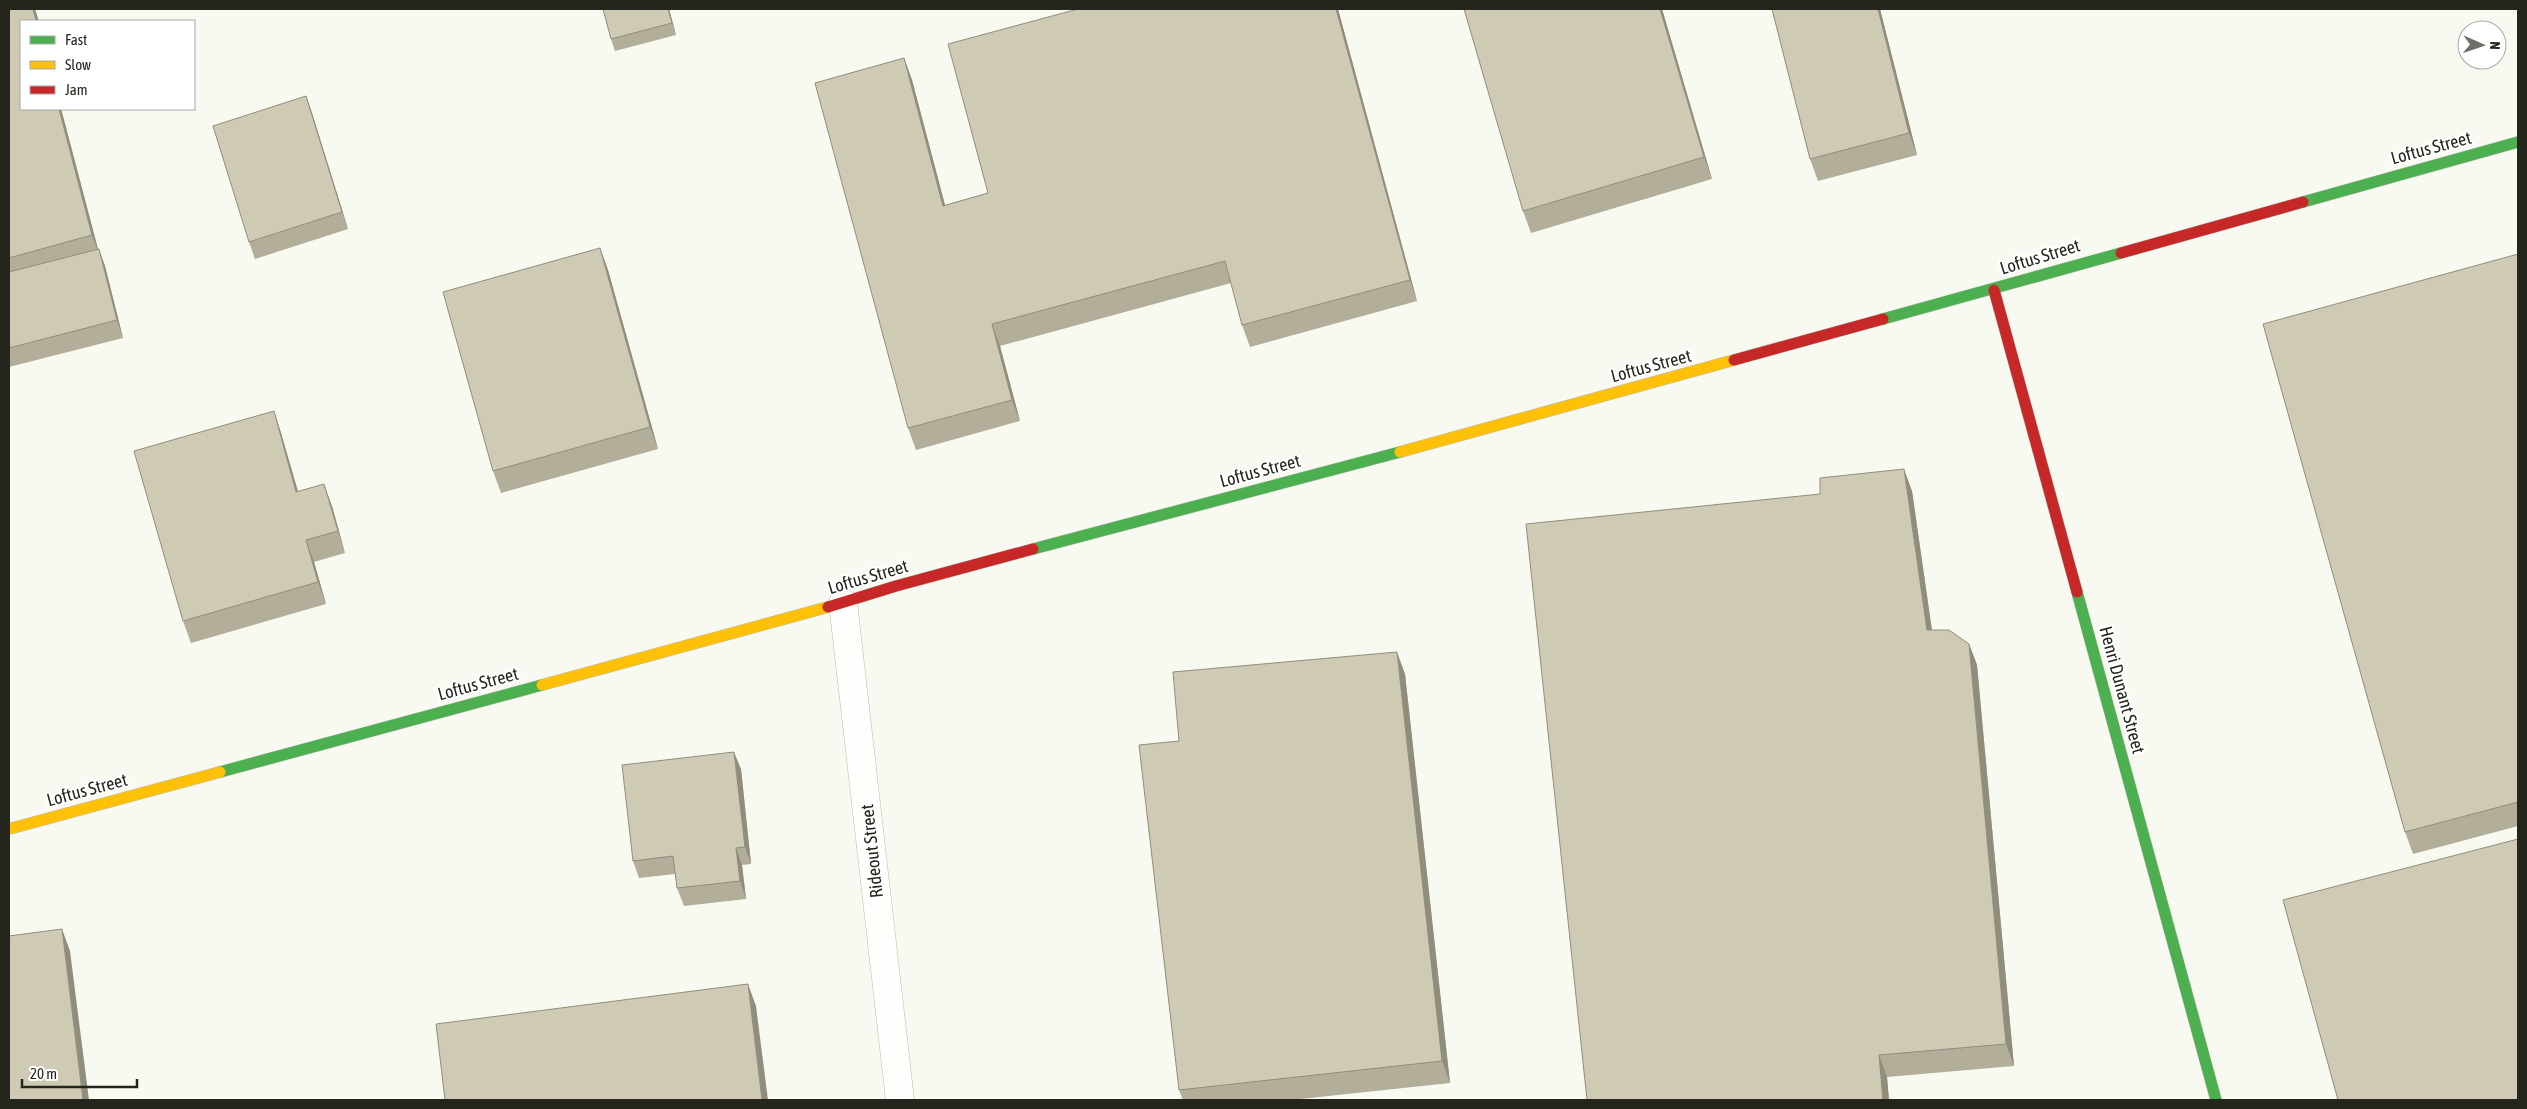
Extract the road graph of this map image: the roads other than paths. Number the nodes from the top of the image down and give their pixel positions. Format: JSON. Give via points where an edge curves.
{"nodes":[{"id":1,"x":2518,"y":142,"type":"edge"},
{"id":2,"x":1994,"y":290,"type":"junction"},
{"id":3,"x":842,"y":603,"type":"junction"},
{"id":4,"x":9,"y":830,"type":"edge"},
{"id":5,"x":900,"y":1100,"type":"edge"},
{"id":6,"x":2216,"y":1100,"type":"edge"}],
"edges":[{"from":1,"to":2,"type":"street","name":"Loftus Street"},
{"from":2,"to":3,"type":"street","name":"Loftus Street"},
{"from":2,"to":6,"type":"street","name":"Henri Dunant Street"},
{"from":3,"to":4,"type":"street","name":"Loftus Street"},
{"from":3,"to":5,"type":"street","name":"Rideout Street"}]}
